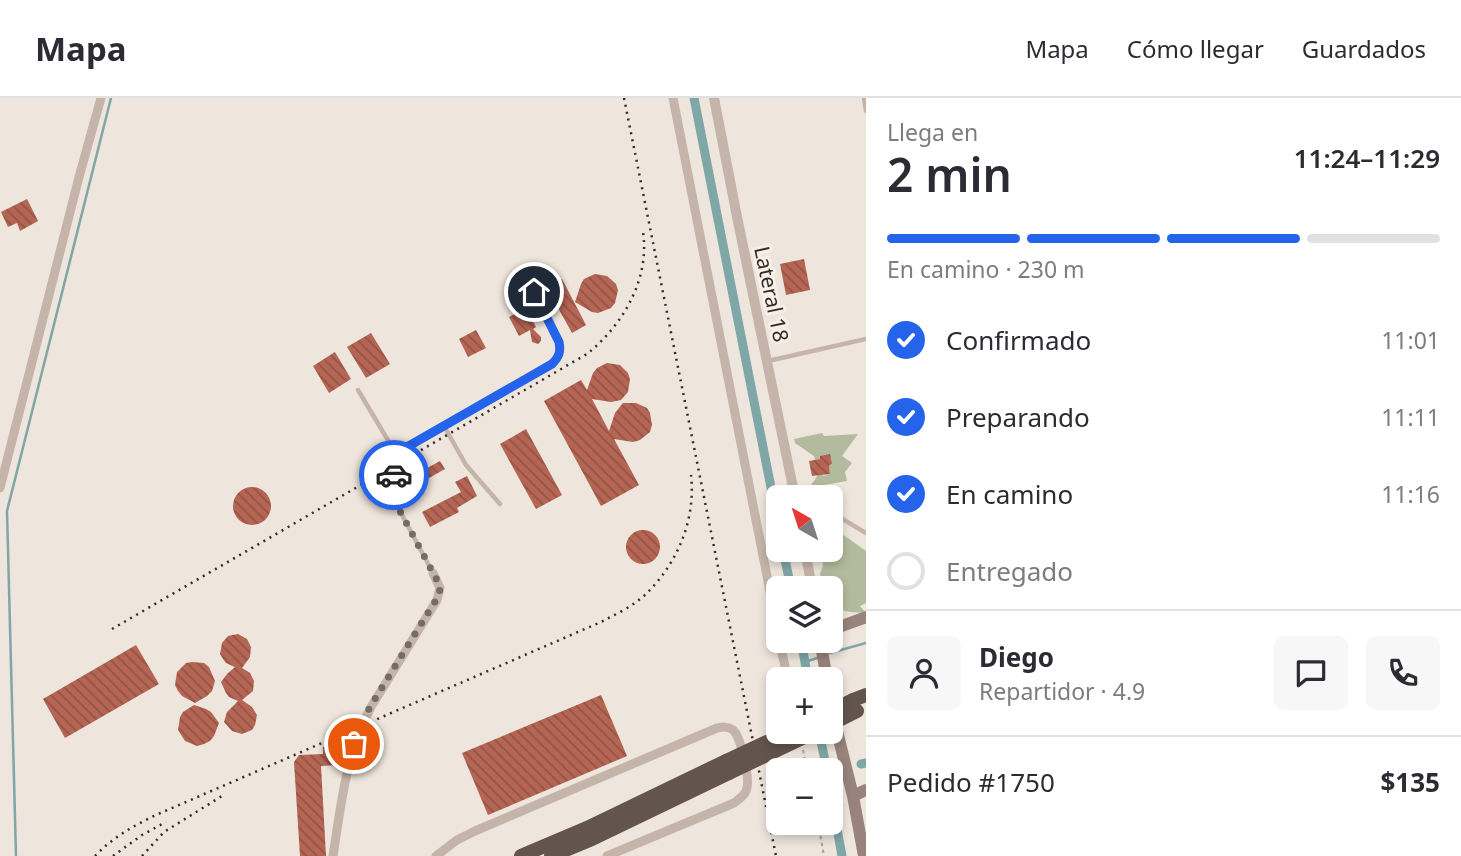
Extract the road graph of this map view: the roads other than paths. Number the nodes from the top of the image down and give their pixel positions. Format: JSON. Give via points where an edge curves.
{"nodes":[{"id":1,"x":101,"y":98,"type":"edge"},
{"id":2,"x":673,"y":98,"type":"edge"},
{"id":3,"x":714,"y":98,"type":"edge"},
{"id":4,"x":863,"y":98,"type":"edge"},
{"id":5,"x":866,"y":111,"type":"edge"},
{"id":6,"x":534,"y":292,"type":"dead end"},
{"id":7,"x":866,"y":339,"type":"edge"},
{"id":8,"x":767,"y":361,"type":"junction"},
{"id":9,"x":358,"y":390,"type":"dead end"},
{"id":10,"x":444,"y":426,"type":"junction"},
{"id":11,"x":393,"y":455,"type":"junction"},
{"id":12,"x":795,"y":485,"type":"edge"},
{"id":13,"x":0,"y":488,"type":"edge"},
{"id":14,"x":499,"y":504,"type":"dead end"},
{"id":15,"x":844,"y":520,"type":"edge"},
{"id":16,"x":866,"y":533,"type":"edge"},
{"id":17,"x":433,"y":573,"type":"joint"},
{"id":18,"x":767,"y":576,"type":"edge"},
{"id":19,"x":866,"y":617,"type":"edge"},
{"id":20,"x":843,"y":626,"type":"edge"},
{"id":21,"x":861,"y":703,"type":"edge"},
{"id":22,"x":843,"y":708,"type":"edge"},
{"id":23,"x":843,"y":716,"type":"edge"},
{"id":24,"x":767,"y":744,"type":"edge"},
{"id":25,"x":785,"y":744,"type":"edge"},
{"id":26,"x":840,"y":744,"type":"edge"},
{"id":27,"x":728,"y":767,"type":"junction"},
{"id":28,"x":866,"y":790,"type":"edge"},
{"id":29,"x":853,"y":796,"type":"junction"},
{"id":30,"x":333,"y":856,"type":"edge"},
{"id":31,"x":436,"y":856,"type":"edge"},
{"id":32,"x":521,"y":856,"type":"edge"},
{"id":33,"x":551,"y":856,"type":"edge"},
{"id":34,"x":607,"y":856,"type":"edge"},
{"id":35,"x":864,"y":856,"type":"edge"}],
"edges":[{"from":1,"to":13,"type":"street"},
{"from":2,"to":18,"type":"street"},
{"from":3,"to":8,"type":"street","name":"Lateral 18"},
{"from":4,"to":5,"type":"lane"},
{"from":6,"to":10,"type":"lane","via":[[559,342],[558,357]]},
{"from":7,"to":8,"type":"lane"},
{"from":8,"to":12,"type":"street","name":"Lateral 18"},
{"from":9,"to":11,"type":"lane"},
{"from":10,"to":11,"type":"lane"},
{"from":10,"to":14,"type":"lane","via":[[466,465]]},
{"from":11,"to":17,"type":"lane","via":[[394,500]]},
{"from":15,"to":16,"type":"lane"},
{"from":17,"to":30,"type":"street","via":[[440,588],[437,600],[370,707],[354,744]]},
{"from":19,"to":20,"type":"main road"},
{"from":21,"to":22,"type":"highway","bridge":true},
{"from":21,"to":23,"type":"highway","bridge":true},
{"from":24,"to":27,"type":"highway","bridge":true},
{"from":25,"to":27,"type":"highway","bridge":true},
{"from":26,"to":29,"type":"main road"},
{"from":27,"to":32,"type":"highway"},
{"from":27,"to":33,"type":"highway"},
{"from":28,"to":29,"type":"main road"},
{"from":29,"to":35,"type":"main road"},
{"from":31,"to":34,"type":"street","via":[[475,831],[717,728],[726,727],[737,734],[748,775],[741,797]]}]}
